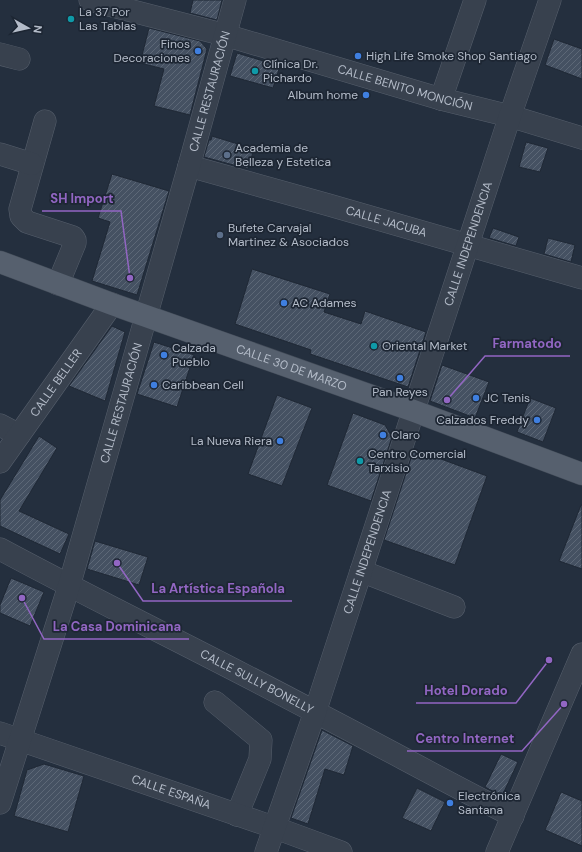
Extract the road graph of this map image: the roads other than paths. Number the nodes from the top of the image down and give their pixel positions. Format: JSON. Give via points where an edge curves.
{"nodes":[{"id":1,"x":90,"y":0,"type":"edge"},
{"id":2,"x":235,"y":0,"type":"edge"},
{"id":3,"x":475,"y":0,"type":"edge"},
{"id":4,"x":550,"y":0,"type":"edge"},
{"id":5,"x":225,"y":35,"type":"junction"},
{"id":6,"x":442,"y":99,"type":"junction"},
{"id":7,"x":510,"y":116,"type":"junction"},
{"id":8,"x":45,"y":121,"type":"dead end"},
{"id":9,"x":582,"y":138,"type":"edge"},
{"id":10,"x":0,"y":154,"type":"edge"},
{"id":11,"x":32,"y":164,"type":"junction"},
{"id":12,"x":189,"y":166,"type":"junction"},
{"id":13,"x":468,"y":246,"type":"junction"},
{"id":14,"x":0,"y":262,"type":"edge"},
{"id":15,"x":582,"y":278,"type":"edge"},
{"id":16,"x":58,"y":284,"type":"junction"},
{"id":17,"x":112,"y":304,"type":"junction"},
{"id":18,"x":147,"y":317,"type":"junction"},
{"id":19,"x":414,"y":412,"type":"junction"},
{"id":20,"x":0,"y":425,"type":"edge"},
{"id":21,"x":19,"y":435,"type":"junction"},
{"id":22,"x":0,"y":462,"type":"edge"},
{"id":23,"x":582,"y":474,"type":"edge"},
{"id":24,"x":0,"y":549,"type":"edge"},
{"id":25,"x":361,"y":571,"type":"junction"},
{"id":26,"x":69,"y":586,"type":"junction"},
{"id":27,"x":454,"y":607,"type":"dead end"},
{"id":28,"x":582,"y":654,"type":"edge"},
{"id":29,"x":215,"y":702,"type":"dead end"},
{"id":30,"x":315,"y":712,"type":"junction"},
{"id":31,"x":10,"y":737,"type":"edge"},
{"id":32,"x":0,"y":803,"type":"edge"},
{"id":33,"x":237,"y":815,"type":"junction"},
{"id":34,"x":513,"y":816,"type":"junction"},
{"id":35,"x":274,"y":827,"type":"junction"},
{"id":36,"x":266,"y":852,"type":"edge"},
{"id":37,"x":341,"y":852,"type":"edge"},
{"id":38,"x":497,"y":852,"type":"edge"}],
"edges":[{"from":1,"to":5,"type":"street","name":"CALLE BENITO MONCIÓN"},
{"from":2,"to":5,"type":"street","name":"CALLE RESTAURACIÓN"},
{"from":3,"to":6,"type":"street"},
{"from":4,"to":7,"type":"street","name":"CALLE INDEPENDENCIA"},
{"from":5,"to":6,"type":"street","name":"CALLE BENITO MONCIÓN"},
{"from":5,"to":12,"type":"street","name":"CALLE RESTAURACIÓN"},
{"from":6,"to":7,"type":"street","name":"CALLE BENITO MONCIÓN"},
{"from":7,"to":9,"type":"street","name":"CALLE BENITO MONCIÓN"},
{"from":7,"to":13,"type":"street","name":"CALLE INDEPENDENCIA"},
{"from":8,"to":11,"type":"street"},
{"from":10,"to":11,"type":"street"},
{"from":11,"to":16,"type":"street","via":[[20,209],[22,216],[27,222],[73,237],[75,240]]},
{"from":12,"to":13,"type":"street","name":"CALLE JACUBA"},
{"from":12,"to":18,"type":"street","name":"CALLE RESTAURACIÓN"},
{"from":13,"to":15,"type":"street","name":"CALLE JACUBA"},
{"from":13,"to":19,"type":"street","name":"CALLE INDEPENDENCIA"},
{"from":14,"to":16,"type":"main road","name":"CALLE 30 DE MARZO"},
{"from":16,"to":17,"type":"main road","name":"CALLE 30 DE MARZO"},
{"from":17,"to":18,"type":"main road","name":"CALLE 30 DE MARZO"},
{"from":17,"to":21,"type":"street","name":"CALLE BELLER"},
{"from":18,"to":19,"type":"main road","name":"CALLE 30 DE MARZO"},
{"from":18,"to":26,"type":"street","name":"CALLE RESTAURACIÓN"},
{"from":19,"to":23,"type":"main road","name":"CALLE 30 DE MARZO"},
{"from":19,"to":25,"type":"street","name":"CALLE INDEPENDENCIA"},
{"from":20,"to":21,"type":"street"},
{"from":21,"to":22,"type":"street","name":"CALLE BELLER"},
{"from":24,"to":26,"type":"street","name":"CALLE SULLY BONELLY"},
{"from":25,"to":27,"type":"street"},
{"from":25,"to":30,"type":"street","name":"CALLE INDEPENDENCIA"},
{"from":26,"to":30,"type":"street","name":"CALLE SULLY BONELLY"},
{"from":26,"to":31,"type":"street","name":"CALLE RESTAURACIÓN"},
{"from":28,"to":34,"type":"street"},
{"from":29,"to":33,"type":"street","via":[[261,740],[260,759]]},
{"from":30,"to":34,"type":"street","name":"CALLE SULLY BONELLY"},
{"from":30,"to":35,"type":"street","name":"CALLE INDEPENDENCIA"},
{"from":31,"to":32,"type":"street","name":"CALLE RESTAURACIÓN"},
{"from":31,"to":33,"type":"street","name":"CALLE ESPAÑA"},
{"from":33,"to":35,"type":"street","name":"CALLE ESPAÑA"},
{"from":34,"to":38,"type":"street"},
{"from":35,"to":36,"type":"street","name":"CALLE INDEPENDENCIA"},
{"from":35,"to":37,"type":"street","name":"CALLE ESPAÑA"}]}
